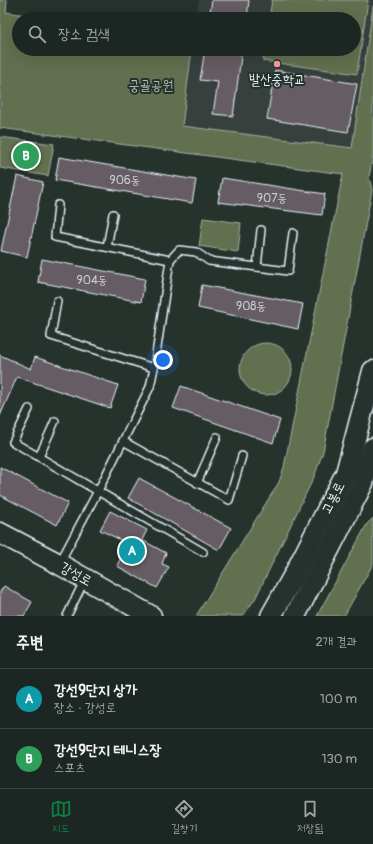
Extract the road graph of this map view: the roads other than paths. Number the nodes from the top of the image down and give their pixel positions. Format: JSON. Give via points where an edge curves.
{"nodes":[{"id":1,"x":58,"y":205,"type":"dead end"},
{"id":2,"x":113,"y":214,"type":"dead end"},
{"id":3,"x":261,"y":230,"type":"dead end"},
{"id":4,"x":293,"y":233,"type":"dead end"},
{"id":5,"x":107,"y":247,"type":"junction"},
{"id":6,"x":170,"y":260,"type":"junction"},
{"id":7,"x":257,"y":267,"type":"junction"},
{"id":8,"x":58,"y":301,"type":"dead end"},
{"id":9,"x":154,"y":368,"type":"junction"},
{"id":10,"x":373,"y":371,"type":"edge"},
{"id":11,"x":29,"y":409,"type":"dead end"},
{"id":12,"x":55,"y":421,"type":"dead end"},
{"id":13,"x":217,"y":437,"type":"dead end"},
{"id":14,"x":123,"y":441,"type":"junction"},
{"id":15,"x":373,"y":448,"type":"edge"},
{"id":16,"x":242,"y":456,"type":"dead end"},
{"id":17,"x":39,"y":457,"type":"junction"},
{"id":18,"x":197,"y":482,"type":"junction"},
{"id":19,"x":98,"y":491,"type":"junction"},
{"id":20,"x":0,"y":533,"type":"edge"},
{"id":21,"x":203,"y":552,"type":"dead end"},
{"id":22,"x":59,"y":564,"type":"junction"},
{"id":23,"x":86,"y":579,"type":"junction"},
{"id":24,"x":67,"y":616,"type":"edge"},
{"id":25,"x":150,"y":616,"type":"edge"},
{"id":26,"x":271,"y":616,"type":"edge"},
{"id":27,"x":295,"y":616,"type":"edge"}],
"edges":[{"from":1,"to":5,"type":"lane","via":[[55,236]]},
{"from":2,"to":5,"type":"lane"},
{"from":3,"to":7,"type":"lane"},
{"from":4,"to":7,"type":"lane","via":[[288,271]]},
{"from":5,"to":6,"type":"lane"},
{"from":6,"to":7,"type":"lane","via":[[179,250],[196,252],[209,261]]},
{"from":6,"to":9,"type":"lane"},
{"from":8,"to":9,"type":"lane","via":[[51,336]]},
{"from":9,"to":14,"type":"lane","via":[[150,387]]},
{"from":10,"to":26,"type":"main road","name":"고봉로","via":[[346,473]]},
{"from":11,"to":17,"type":"lane","via":[[13,442]]},
{"from":12,"to":17,"type":"lane"},
{"from":13,"to":18,"type":"lane"},
{"from":14,"to":18,"type":"lane"},
{"from":14,"to":19,"type":"lane"},
{"from":15,"to":27,"type":"main road","name":"고봉로","via":[[363,483]]},
{"from":16,"to":18,"type":"lane","via":[[229,500]]},
{"from":17,"to":19,"type":"lane"},
{"from":19,"to":21,"type":"lane"},
{"from":19,"to":22,"type":"lane"},
{"from":20,"to":22,"type":"main road","name":"강성로"},
{"from":22,"to":23,"type":"main road","name":"강성로"},
{"from":23,"to":24,"type":"lane"},
{"from":23,"to":25,"type":"main road","name":"강성로"}]}
